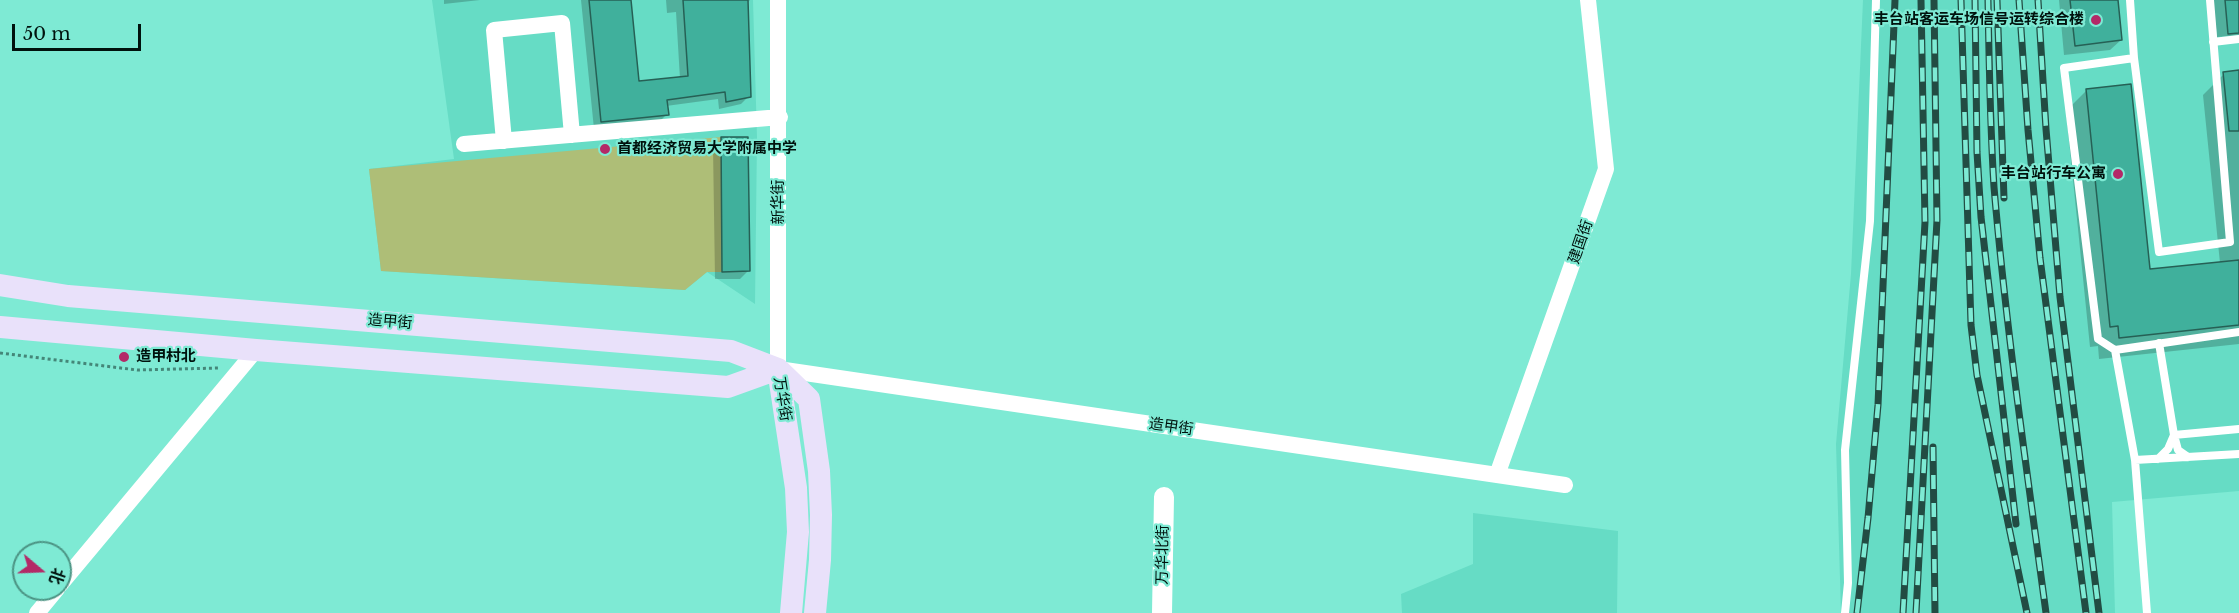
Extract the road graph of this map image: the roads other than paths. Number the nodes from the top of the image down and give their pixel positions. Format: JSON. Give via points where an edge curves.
{"nodes":[{"id":1,"x":778,"y":0,"type":"edge"},
{"id":2,"x":1588,"y":0,"type":"edge"},
{"id":3,"x":1876,"y":0,"type":"edge"},
{"id":4,"x":2130,"y":0,"type":"edge"},
{"id":5,"x":2210,"y":0,"type":"edge"},
{"id":6,"x":2239,"y":39,"type":"edge"},
{"id":7,"x":2213,"y":42,"type":"junction"},
{"id":8,"x":2134,"y":58,"type":"junction"},
{"id":9,"x":780,"y":117,"type":"junction"},
{"id":10,"x":572,"y":135,"type":"junction"},
{"id":11,"x":504,"y":141,"type":"junction"},
{"id":12,"x":464,"y":144,"type":"dead end"},
{"id":13,"x":0,"y":285,"type":"edge"},
{"id":14,"x":0,"y":327,"type":"edge"},
{"id":15,"x":2239,"y":332,"type":"edge"},
{"id":16,"x":2159,"y":343,"type":"junction"},
{"id":17,"x":256,"y":350,"type":"junction"},
{"id":18,"x":2115,"y":350,"type":"junction"},
{"id":19,"x":778,"y":369,"type":"junction"},
{"id":20,"x":2239,"y":429,"type":"edge"},
{"id":21,"x":2174,"y":435,"type":"junction"},
{"id":22,"x":2239,"y":454,"type":"edge"},
{"id":23,"x":2187,"y":457,"type":"junction"},
{"id":24,"x":2158,"y":459,"type":"junction"},
{"id":25,"x":2135,"y":460,"type":"junction"},
{"id":26,"x":1497,"y":475,"type":"junction"},
{"id":27,"x":1565,"y":485,"type":"dead end"},
{"id":28,"x":1164,"y":497,"type":"dead end"},
{"id":29,"x":72,"y":571,"type":"edge"},
{"id":30,"x":47,"y":601,"type":"edge"},
{"id":31,"x":37,"y":613,"type":"edge"},
{"id":32,"x":791,"y":613,"type":"edge"},
{"id":33,"x":815,"y":613,"type":"edge"},
{"id":34,"x":1162,"y":613,"type":"edge"},
{"id":35,"x":1845,"y":613,"type":"edge"},
{"id":36,"x":2147,"y":613,"type":"edge"}],
"edges":[{"from":1,"to":9,"type":"street","name":"新华街"},
{"from":2,"to":26,"type":"street","name":"建国街","via":[[1606,169]]},
{"from":3,"to":35,"type":"lane","via":[[1870,221],[1845,450]]},
{"from":4,"to":8,"type":"lane"},
{"from":5,"to":7,"type":"lane"},
{"from":6,"to":7,"type":"lane"},
{"from":7,"to":8,"type":"lane","via":[[2230,242],[2159,252]]},
{"from":8,"to":18,"type":"lane","via":[[2064,68],[2098,339]]},
{"from":9,"to":10,"type":"street"},
{"from":9,"to":19,"type":"street","name":"新华街"},
{"from":10,"to":11,"type":"street"},
{"from":10,"to":11,"type":"street","via":[[562,23],[494,30]]},
{"from":11,"to":12,"type":"street"},
{"from":13,"to":19,"type":"main road","name":"造甲街","via":[[68,296],[731,351]]},
{"from":14,"to":17,"type":"main road","name":"造甲街"},
{"from":15,"to":16,"type":"lane"},
{"from":16,"to":18,"type":"lane"},
{"from":16,"to":21,"type":"lane"},
{"from":17,"to":19,"type":"main road","name":"造甲街","via":[[728,387]]},
{"from":17,"to":29,"type":"street"},
{"from":18,"to":25,"type":"lane"},
{"from":19,"to":26,"type":"street","name":"造甲街"},
{"from":19,"to":32,"type":"main road","name":"万华街","via":[[796,488],[798,532]]},
{"from":19,"to":33,"type":"main road","name":"万华街","via":[[809,399],[820,504]]},
{"from":20,"to":21,"type":"lane"},
{"from":21,"to":23,"type":"lane","via":[[2178,450]]},
{"from":21,"to":24,"type":"lane"},
{"from":22,"to":23,"type":"lane"},
{"from":23,"to":24,"type":"lane"},
{"from":24,"to":25,"type":"lane"},
{"from":25,"to":36,"type":"lane"},
{"from":26,"to":27,"type":"street","name":"造甲街"},
{"from":28,"to":34,"type":"street","name":"万华北街"},
{"from":30,"to":31,"type":"street"}]}
